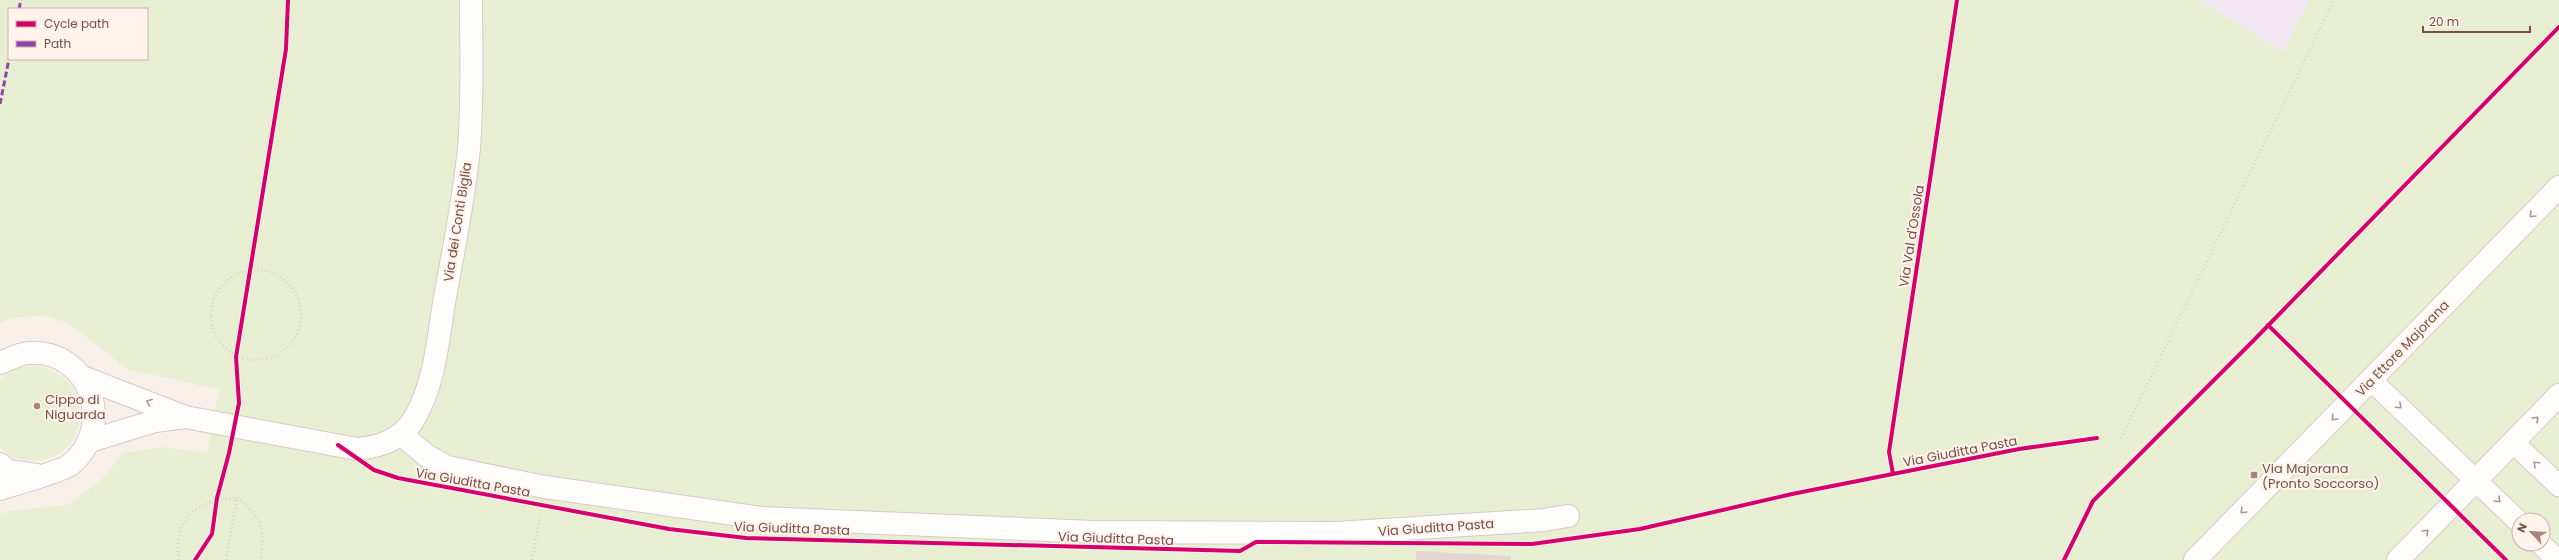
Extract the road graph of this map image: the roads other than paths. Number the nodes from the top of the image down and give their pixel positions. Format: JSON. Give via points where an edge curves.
{"nodes":[{"id":1,"x":471,"y":0,"type":"edge"},
{"id":2,"x":2559,"y":187,"type":"edge"},
{"id":3,"x":0,"y":363,"type":"edge"},
{"id":4,"x":85,"y":378,"type":"junction"},
{"id":5,"x":2371,"y":380,"type":"junction"},
{"id":6,"x":2559,"y":395,"type":"edge"},
{"id":7,"x":185,"y":417,"type":"junction"},
{"id":8,"x":402,"y":434,"type":"junction"},
{"id":9,"x":90,"y":441,"type":"junction"},
{"id":10,"x":2513,"y":442,"type":"junction"},
{"id":11,"x":0,"y":464,"type":"edge"},
{"id":12,"x":39,"y":476,"type":"junction"},
{"id":13,"x":2477,"y":479,"type":"junction"},
{"id":14,"x":2559,"y":486,"type":"edge"},
{"id":15,"x":0,"y":488,"type":"edge"},
{"id":16,"x":2511,"y":514,"type":"edge"},
{"id":17,"x":1568,"y":516,"type":"dead end"},
{"id":18,"x":2549,"y":552,"type":"edge"},
{"id":19,"x":2195,"y":560,"type":"edge"},
{"id":20,"x":2398,"y":560,"type":"edge"},
{"id":21,"x":2557,"y":560,"type":"edge"}],
"edges":[{"from":1,"to":8,"type":"street","name":"Via dei Conti Biglia","via":[[469,148],[455,240],[427,391],[414,420]]},
{"from":2,"to":5,"type":"street","name":"Via Ettore Majorana","one_way":true},
{"from":3,"to":4,"type":"street","via":[[28,353],[60,358]]},
{"from":7,"to":4,"type":"street","one_way":true},
{"from":4,"to":9,"type":"street","via":[[95,409]]},
{"from":5,"to":13,"type":"lane","one_way":true},
{"from":5,"to":19,"type":"street","name":"Via Ettore Majorana","one_way":true},
{"from":10,"to":6,"type":"street","one_way":true},
{"from":7,"to":8,"type":"street","via":[[357,449],[374,447]]},
{"from":7,"to":9,"type":"street","via":[[155,421]]},
{"from":8,"to":17,"type":"street","name":"Via Giuditta Pasta","via":[[427,456],[447,466],[545,488],[761,518],[1094,532],[1337,534],[1544,520]]},
{"from":9,"to":12,"type":"street","via":[[69,465]]},
{"from":10,"to":13,"type":"street"},
{"from":14,"to":10,"type":"lane","one_way":true},
{"from":11,"to":12,"type":"street","via":[[8,470]]},
{"from":12,"to":15,"type":"street"},
{"from":13,"to":16,"type":"lane","one_way":true},
{"from":20,"to":13,"type":"street","one_way":true},
{"from":18,"to":21,"type":"lane"}]}
